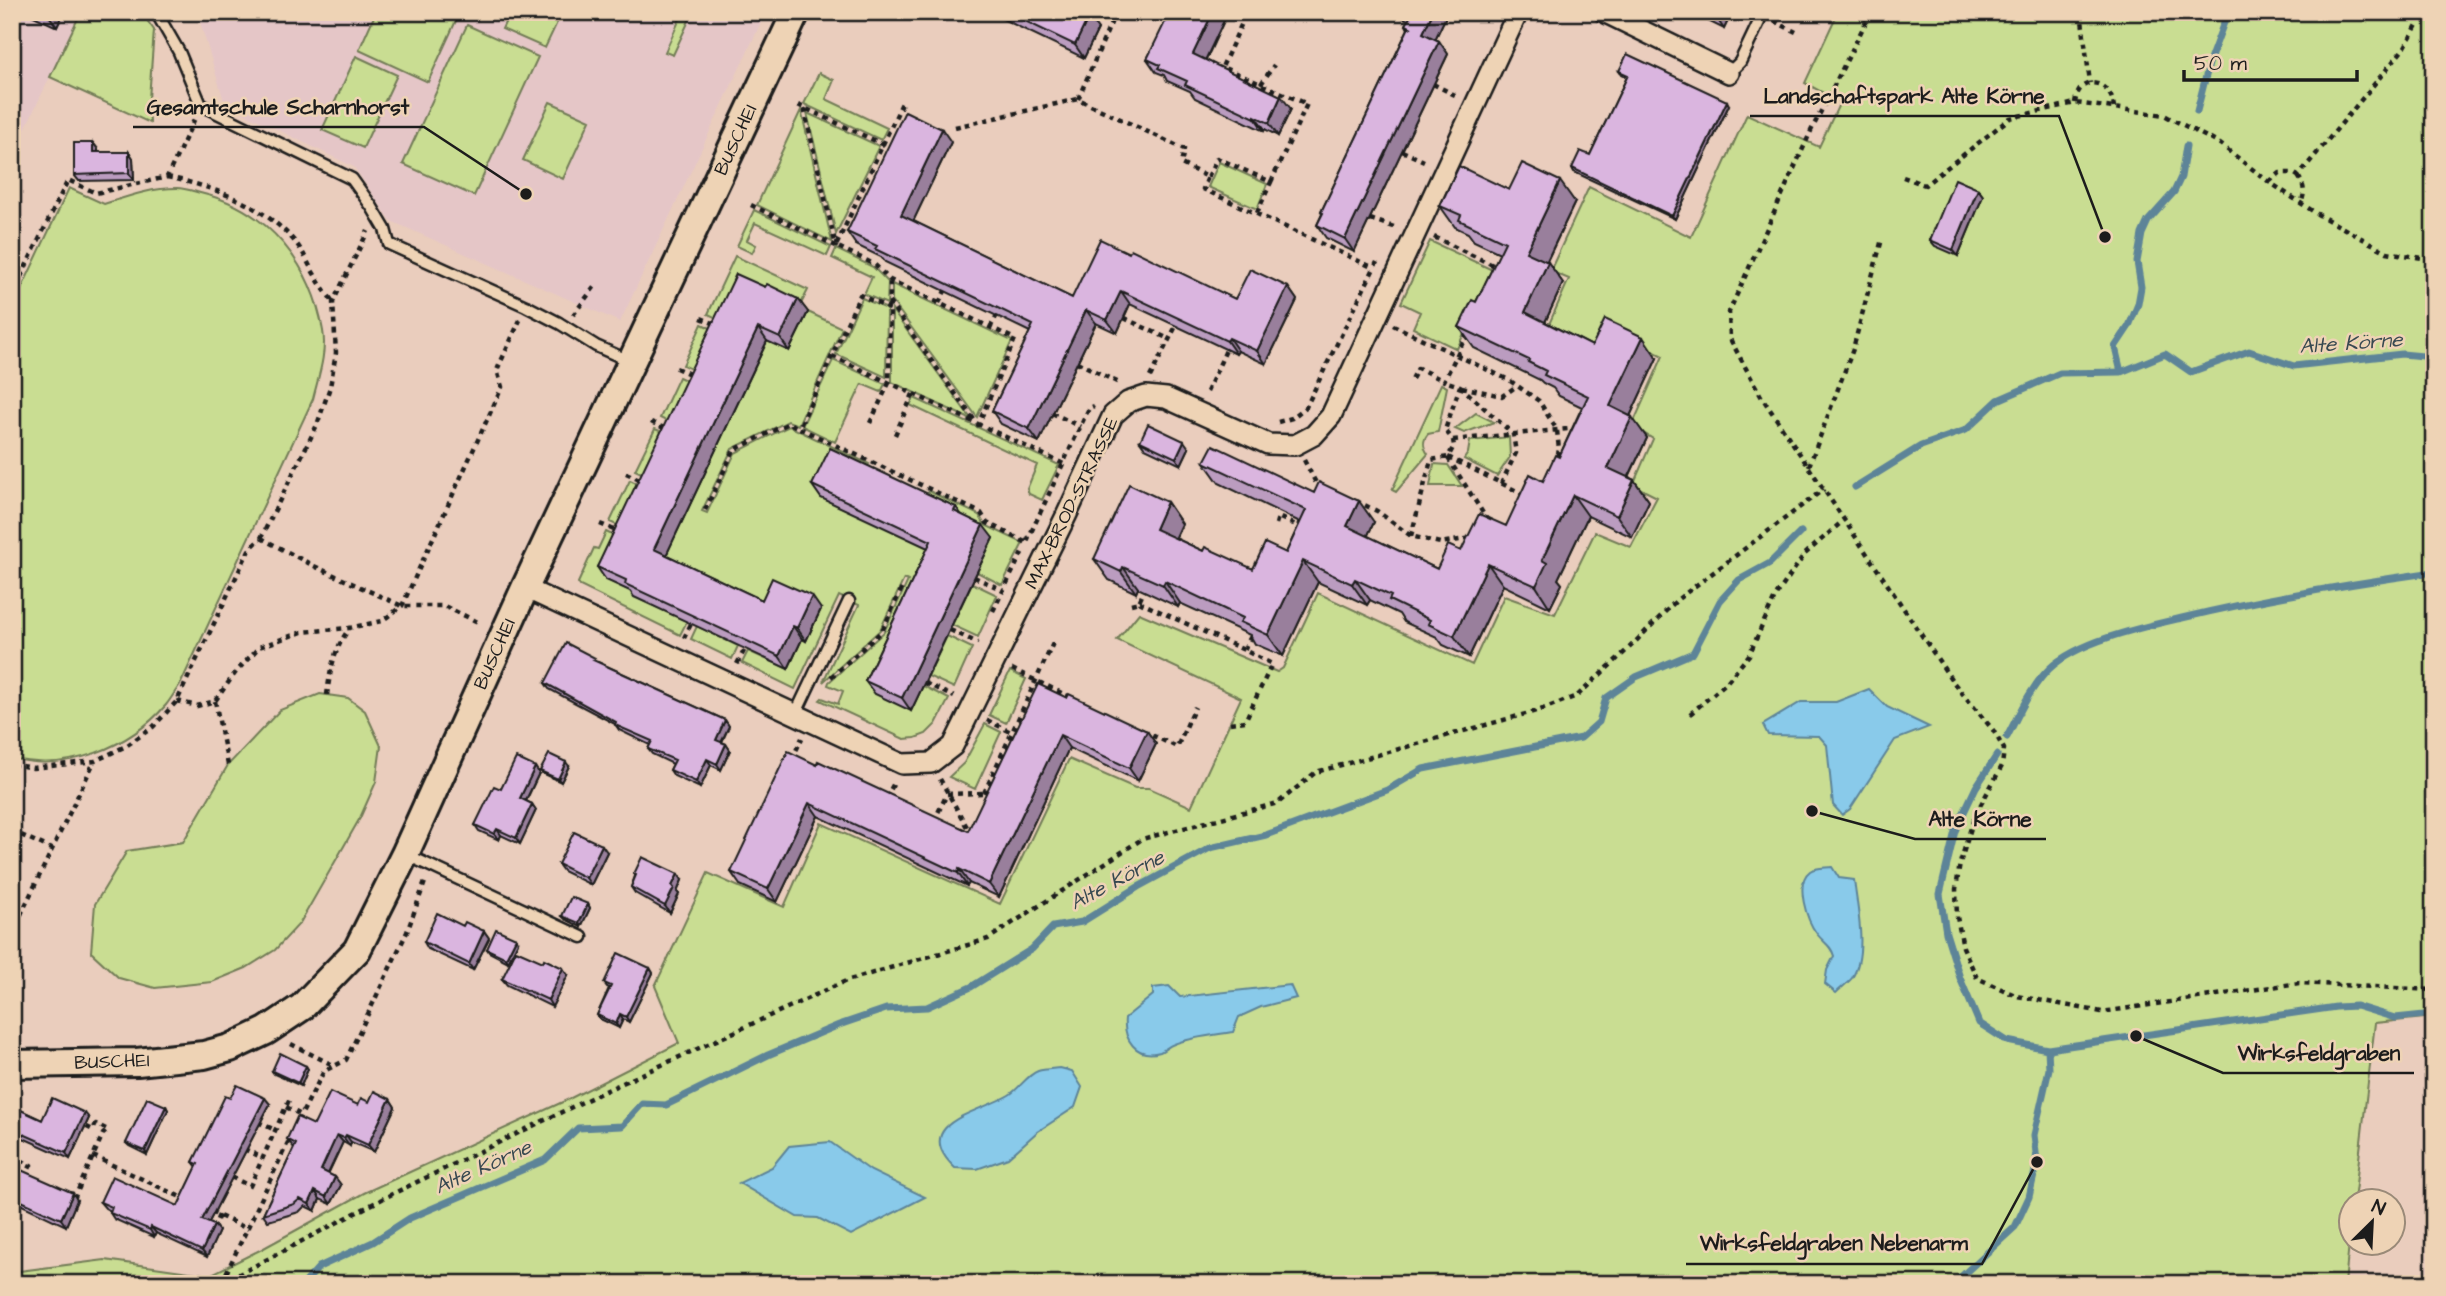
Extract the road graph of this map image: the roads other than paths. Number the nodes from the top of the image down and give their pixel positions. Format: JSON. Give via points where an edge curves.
{"nodes":[{"id":1,"x":156,"y":12,"type":"edge"},
{"id":2,"x":796,"y":12,"type":"edge"},
{"id":3,"x":1517,"y":12,"type":"edge"},
{"id":4,"x":1604,"y":12,"type":"edge"},
{"id":5,"x":1759,"y":22,"type":"dead end"},
{"id":6,"x":1728,"y":73,"type":"joint"},
{"id":7,"x":632,"y":362,"type":"junction"},
{"id":8,"x":525,"y":588,"type":"junction"},
{"id":9,"x":849,"y":601,"type":"dead end"},
{"id":10,"x":796,"y":713,"type":"junction"},
{"id":11,"x":405,"y":854,"type":"junction"},
{"id":12,"x":582,"y":937,"type":"dead end"},
{"id":13,"x":12,"y":1064,"type":"edge"}],
"edges":[{"from":1,"to":7,"type":"lane","via":[[201,104],[352,179],[385,229],[389,244],[526,306]]},
{"from":2,"to":7,"type":"street","name":"BUSCHEI"},
{"from":3,"to":10,"type":"street","name":"MAX-BROD-STRASSE","via":[[1331,416],[1314,435],[1295,445],[1268,444],[1166,398],[1146,396],[1128,402],[1113,415],[953,746],[931,763],[902,764]]},
{"from":4,"to":6,"type":"street"},
{"from":5,"to":6,"type":"lane","via":[[1740,62]]},
{"from":7,"to":8,"type":"street","name":"BUSCHEI"},
{"from":8,"to":10,"type":"street"},
{"from":8,"to":11,"type":"street","name":"BUSCHEI"},
{"from":9,"to":10,"type":"lane"},
{"from":11,"to":12,"type":"lane"},
{"from":11,"to":13,"type":"street","name":"BUSCHEI","via":[[357,950],[302,1007],[266,1031],[204,1055],[136,1062]]}]}
